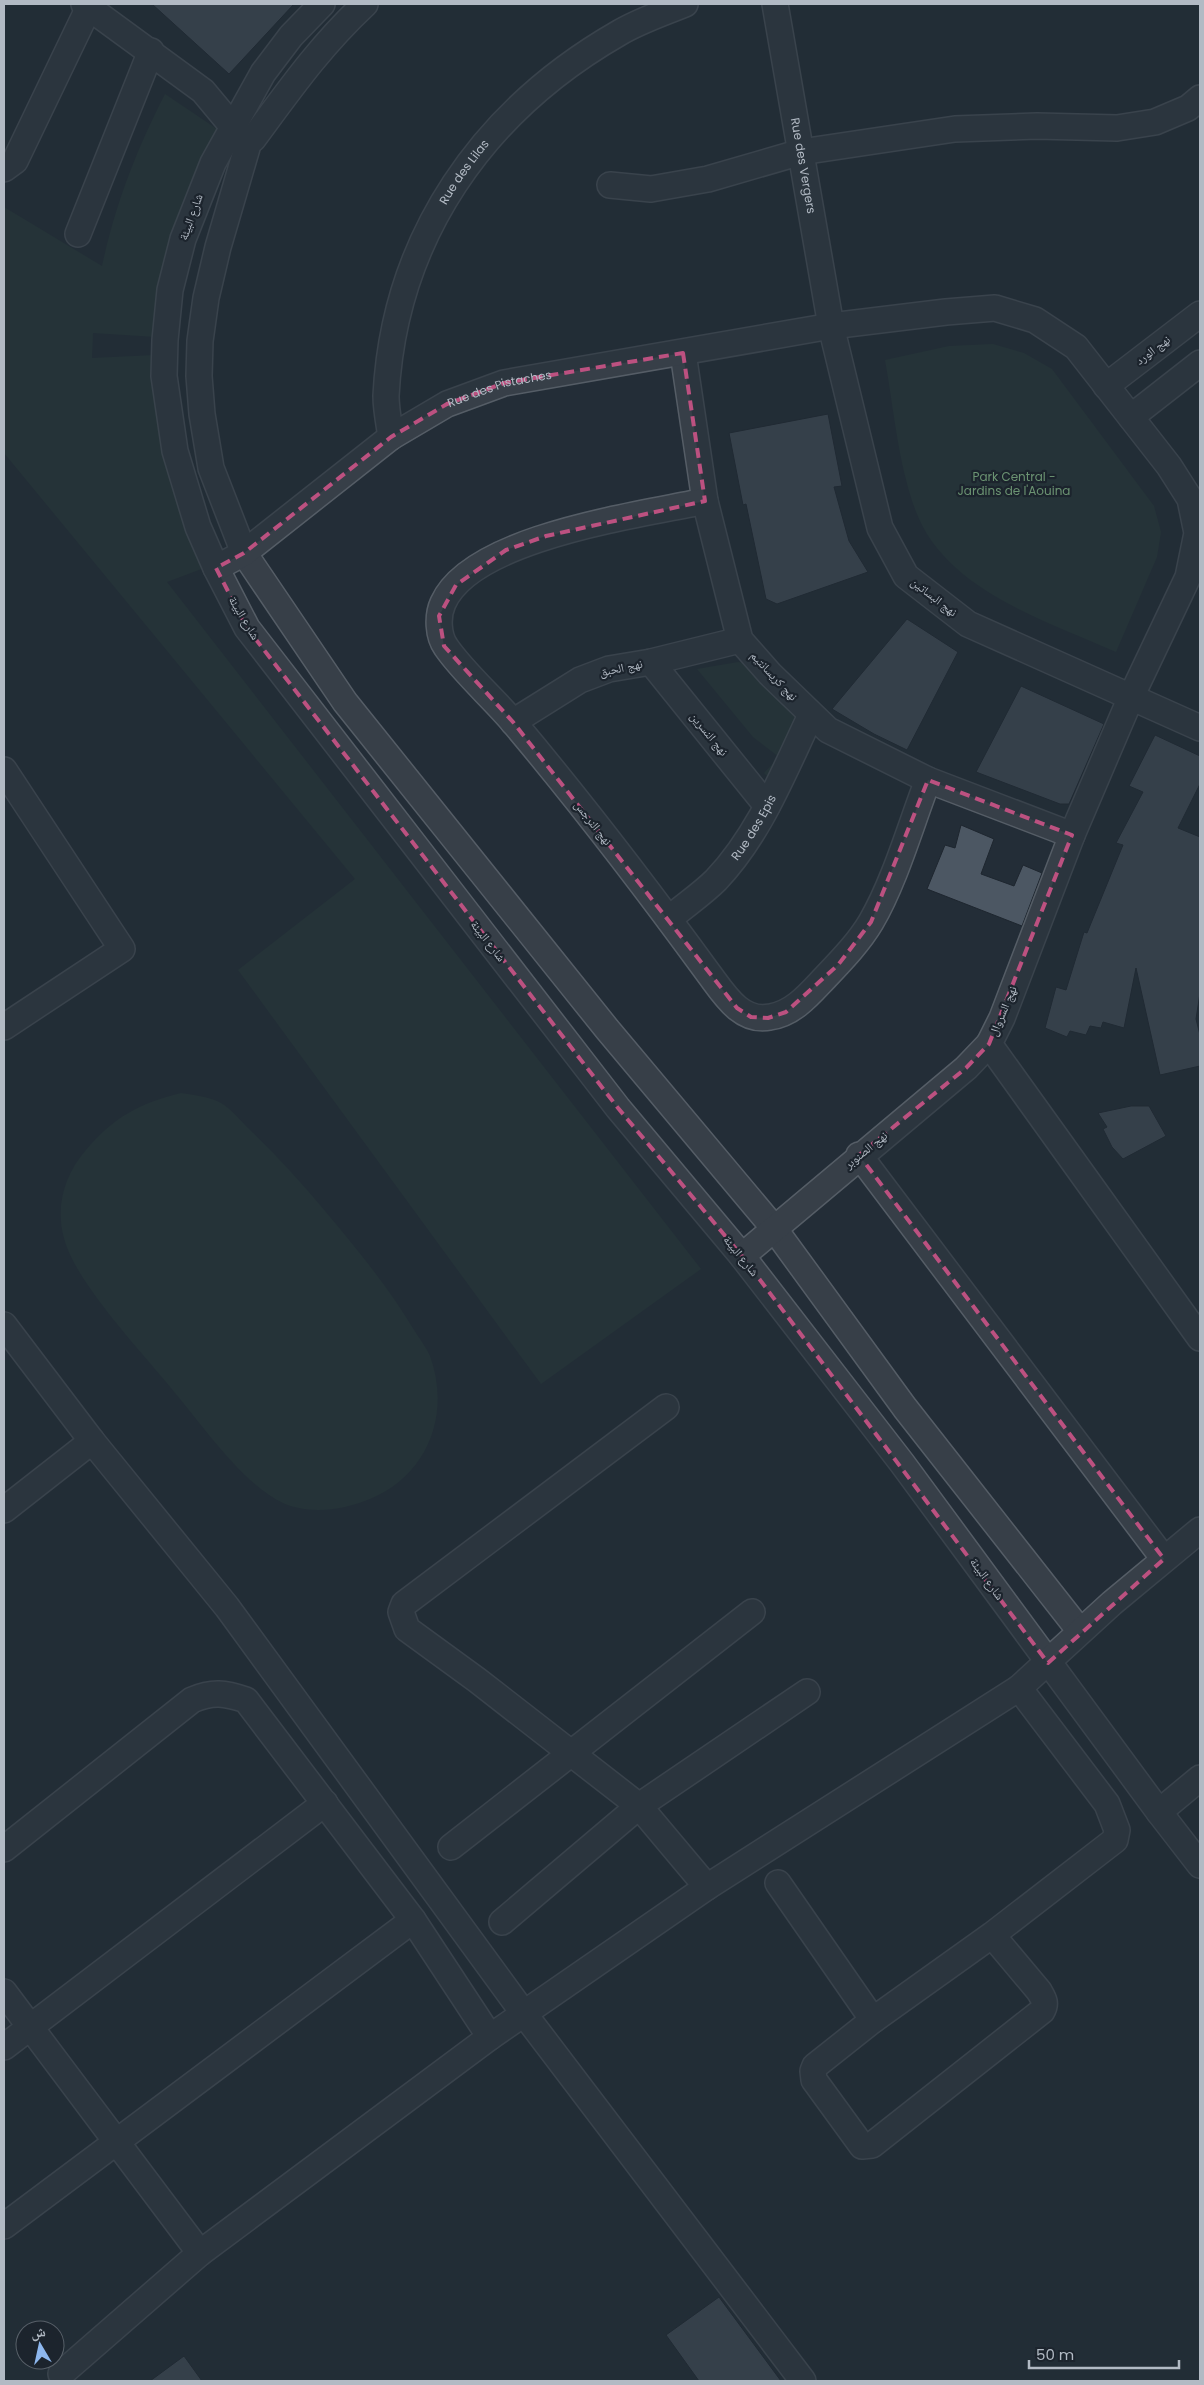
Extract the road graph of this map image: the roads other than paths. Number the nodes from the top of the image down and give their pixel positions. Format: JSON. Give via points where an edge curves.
{"nodes":[{"id":1,"x":322,"y":4,"type":"edge"},
{"id":2,"x":366,"y":4,"type":"edge"},
{"id":3,"x":685,"y":4,"type":"edge"},
{"id":4,"x":775,"y":4,"type":"edge"},
{"id":5,"x":87,"y":5,"type":"edge"},
{"id":6,"x":151,"y":51,"type":"junction"},
{"id":7,"x":1200,"y":98,"type":"edge"},
{"id":8,"x":240,"y":135,"type":"junction"},
{"id":9,"x":801,"y":152,"type":"junction"},
{"id":10,"x":4,"y":169,"type":"edge"},
{"id":11,"x":610,"y":185,"type":"dead end"},
{"id":12,"x":78,"y":234,"type":"dead end"},
{"id":13,"x":1200,"y":314,"type":"edge"},
{"id":14,"x":831,"y":326,"type":"junction"},
{"id":15,"x":683,"y":353,"type":"junction"},
{"id":16,"x":1200,"y":364,"type":"edge"},
{"id":17,"x":1106,"y":386,"type":"junction"},
{"id":18,"x":1131,"y":417,"type":"junction"},
{"id":19,"x":391,"y":437,"type":"junction"},
{"id":20,"x":705,"y":501,"type":"junction"},
{"id":21,"x":244,"y":553,"type":"junction"},
{"id":22,"x":216,"y":568,"type":"junction"},
{"id":23,"x":740,"y":640,"type":"junction"},
{"id":24,"x":651,"y":662,"type":"junction"},
{"id":25,"x":1131,"y":698,"type":"junction"},
{"id":26,"x":811,"y":715,"type":"junction"},
{"id":27,"x":513,"y":722,"type":"junction"},
{"id":28,"x":1200,"y":728,"type":"edge"},
{"id":29,"x":4,"y":770,"type":"edge"},
{"id":30,"x":928,"y":780,"type":"junction"},
{"id":31,"x":767,"y":806,"type":"junction"},
{"id":32,"x":1072,"y":835,"type":"junction"},
{"id":33,"x":669,"y":919,"type":"junction"},
{"id":34,"x":4,"y":1027,"type":"edge"},
{"id":35,"x":989,"y":1044,"type":"junction"},
{"id":36,"x":859,"y":1156,"type":"junction"},
{"id":37,"x":773,"y":1227,"type":"junction"},
{"id":38,"x":742,"y":1256,"type":"junction"},
{"id":39,"x":4,"y":1325,"type":"edge"},
{"id":40,"x":1200,"y":1338,"type":"edge"},
{"id":41,"x":666,"y":1406,"type":"dead end"},
{"id":42,"x":92,"y":1441,"type":"junction"},
{"id":43,"x":4,"y":1510,"type":"edge"},
{"id":44,"x":1200,"y":1530,"type":"edge"},
{"id":45,"x":1164,"y":1559,"type":"junction"},
{"id":46,"x":752,"y":1612,"type":"dead end"},
{"id":47,"x":1080,"y":1632,"type":"junction"},
{"id":48,"x":1048,"y":1663,"type":"junction"},
{"id":49,"x":1019,"y":1688,"type":"junction"},
{"id":50,"x":807,"y":1692,"type":"dead end"},
{"id":51,"x":573,"y":1754,"type":"junction"},
{"id":52,"x":1200,"y":1778,"type":"edge"},
{"id":53,"x":325,"y":1803,"type":"junction"},
{"id":54,"x":639,"y":1806,"type":"junction"},
{"id":55,"x":1159,"y":1812,"type":"junction"},
{"id":56,"x":451,"y":1847,"type":"dead end"},
{"id":57,"x":4,"y":1849,"type":"edge"},
{"id":58,"x":1200,"y":1864,"type":"edge"},
{"id":59,"x":778,"y":1883,"type":"dead end"},
{"id":60,"x":707,"y":1886,"type":"junction"},
{"id":61,"x":413,"y":1920,"type":"junction"},
{"id":62,"x":502,"y":1922,"type":"dead end"},
{"id":63,"x":992,"y":1935,"type":"junction"},
{"id":64,"x":4,"y":1992,"type":"edge"},
{"id":65,"x":525,"y":2015,"type":"junction"},
{"id":66,"x":873,"y":2020,"type":"junction"},
{"id":67,"x":31,"y":2028,"type":"junction"},
{"id":68,"x":490,"y":2038,"type":"junction"},
{"id":69,"x":4,"y":2047,"type":"edge"},
{"id":70,"x":115,"y":2141,"type":"junction"},
{"id":71,"x":4,"y":2226,"type":"edge"},
{"id":72,"x":200,"y":2253,"type":"junction"},
{"id":73,"x":61,"y":2374,"type":"dead end"},
{"id":74,"x":804,"y":2381,"type":"edge"}],
"edges":[{"from":1,"to":8,"type":"street","name":"شارع البيئة","via":[[291,36],[263,73]]},
{"from":2,"to":8,"type":"street","name":"شارع البيئة","via":[[340,27]]},
{"from":3,"to":19,"type":"street","name":"Rue des Lilas","via":[[620,32],[567,66],[518,106],[481,145],[442,203],[411,267],[393,330],[386,398]]},
{"from":4,"to":9,"type":"street","name":"Rue des Vergers"},
{"from":5,"to":6,"type":"street"},
{"from":5,"to":10,"type":"street","via":[[15,161]]},
{"from":6,"to":8,"type":"street","via":[[203,91]]},
{"from":6,"to":12,"type":"street"},
{"from":7,"to":9,"type":"street","via":[[1188,108],[1154,122],[1117,128],[955,129]]},
{"from":8,"to":21,"type":"street","name":"شارع البيئة","via":[[206,298],[199,376],[211,468]]},
{"from":8,"to":22,"type":"street","name":"شارع البيئة","via":[[201,190],[183,239],[170,290],[165,340],[164,376],[175,451],[189,502]]},
{"from":9,"to":11,"type":"street","via":[[708,178],[651,189]]},
{"from":9,"to":14,"type":"street","name":"Rue des Vergers"},
{"from":13,"to":17,"type":"street","name":"نهج الورد"},
{"from":14,"to":15,"type":"street","name":"Rue des Pistaches"},
{"from":14,"to":17,"type":"street","name":"Rue des Pistaches","via":[[995,308],[1035,320],[1076,347]]},
{"from":14,"to":25,"type":"street","name":"نهج البساتين","via":[[880,528],[906,576],[968,624]]},
{"from":15,"to":19,"type":"street","name":"Rue des Pistaches","via":[[504,383],[447,404]]},
{"from":15,"to":20,"type":"street","name":"نهج كريسانتيم"},
{"from":16,"to":18,"type":"street"},
{"from":17,"to":18,"type":"street","name":"Rue des Pistaches"},
{"from":18,"to":25,"type":"street","name":"نهج السروال","via":[[1190,499],[1196,533],[1188,577]]},
{"from":19,"to":21,"type":"street","name":"Rue des Pistaches"},
{"from":20,"to":23,"type":"street","name":"نهج كريسانتيم"},
{"from":20,"to":27,"type":"street","name":"نهج النرجس","via":[[546,536],[506,550],[456,585],[443,602],[439,616],[444,646]]},
{"from":21,"to":22,"type":"street","name":"Rue des Pistaches"},
{"from":21,"to":37,"type":"street","name":"شارع البيئة","via":[[345,702],[608,1029]]},
{"from":22,"to":38,"type":"street","name":"شارع البيئة","via":[[247,628],[618,1108]]},
{"from":23,"to":24,"type":"street","name":"نهج الحبق"},
{"from":23,"to":26,"type":"street","name":"نهج كريسانتيم"},
{"from":24,"to":27,"type":"street","name":"نهج الحبق","via":[[609,669],[580,680]]},
{"from":24,"to":31,"type":"street","name":"نهج النسرين"},
{"from":25,"to":28,"type":"street","name":"نهج البساتين"},
{"from":25,"to":32,"type":"street","name":"نهج السروال"},
{"from":26,"to":30,"type":"street","name":"نهج كريسانتيم","via":[[828,730]]},
{"from":26,"to":31,"type":"street","name":"Rue des Epis"},
{"from":27,"to":33,"type":"street","name":"نهج النرجس"},
{"from":29,"to":34,"type":"street","via":[[122,949]]},
{"from":30,"to":32,"type":"street","name":"نهج كريسانتيم"},
{"from":30,"to":33,"type":"street","name":"نهج النرجس","via":[[870,922],[838,965],[786,1012],[768,1018],[751,1017],[737,1008]]},
{"from":31,"to":33,"type":"street","name":"Rue des Epis","via":[[741,849],[715,880]]},
{"from":32,"to":35,"type":"street","name":"نهج السروال"},
{"from":35,"to":36,"type":"street","name":"نهج الصنوبر","via":[[966,1068]]},
{"from":35,"to":40,"type":"street","name":"نهج السروال"},
{"from":36,"to":37,"type":"street","name":"نهج الصنوبر"},
{"from":36,"to":45,"type":"street"},
{"from":37,"to":38,"type":"street","name":"نهج الصنوبر"},
{"from":37,"to":47,"type":"street","name":"شارع البيئة","via":[[905,1408]]},
{"from":38,"to":48,"type":"street","name":"شارع البيئة","via":[[902,1463]]},
{"from":39,"to":42,"type":"street"},
{"from":41,"to":51,"type":"street","via":[[404,1604],[402,1612],[407,1629]]},
{"from":42,"to":43,"type":"street"},
{"from":42,"to":65,"type":"street","via":[[227,1608]]},
{"from":44,"to":45,"type":"street"},
{"from":45,"to":47,"type":"street"},
{"from":46,"to":51,"type":"street"},
{"from":47,"to":48,"type":"street"},
{"from":48,"to":49,"type":"street"},
{"from":48,"to":55,"type":"street","name":"شارع البيئة"},
{"from":49,"to":60,"type":"street"},
{"from":49,"to":63,"type":"street","via":[[1108,1804],[1117,1830],[1114,1840]]},
{"from":50,"to":54,"type":"street"},
{"from":51,"to":54,"type":"street"},
{"from":51,"to":56,"type":"street"},
{"from":52,"to":55,"type":"street"},
{"from":53,"to":57,"type":"street","via":[[246,1700],[225,1693],[208,1694],[192,1700]]},
{"from":53,"to":61,"type":"street"},
{"from":53,"to":67,"type":"street"},
{"from":54,"to":60,"type":"street"},
{"from":54,"to":62,"type":"street"},
{"from":55,"to":58,"type":"street","name":"شارع البيئة"},
{"from":59,"to":66,"type":"street"},
{"from":60,"to":65,"type":"street"},
{"from":61,"to":68,"type":"street"},
{"from":61,"to":70,"type":"street"},
{"from":63,"to":66,"type":"street"},
{"from":63,"to":66,"type":"street","via":[[1039,1991],[1045,2007],[872,2145],[865,2147],[814,2080],[812,2071]]},
{"from":64,"to":67,"type":"street"},
{"from":65,"to":68,"type":"street"},
{"from":65,"to":74,"type":"street"},
{"from":67,"to":69,"type":"street"},
{"from":67,"to":70,"type":"street"},
{"from":68,"to":72,"type":"street"},
{"from":70,"to":71,"type":"street"},
{"from":70,"to":72,"type":"street"},
{"from":72,"to":73,"type":"street"}]}
